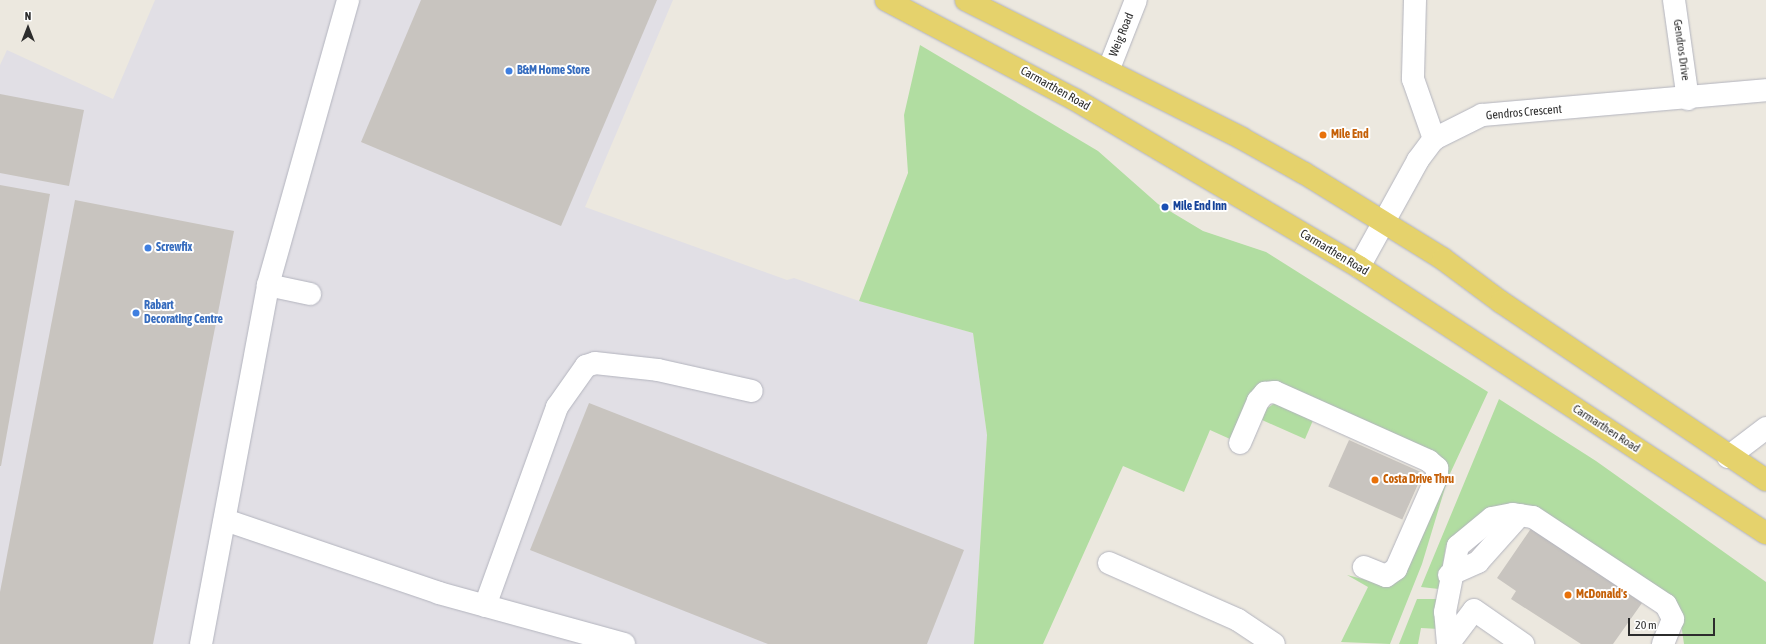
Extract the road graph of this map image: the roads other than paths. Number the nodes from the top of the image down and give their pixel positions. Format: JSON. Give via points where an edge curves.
{"nodes":[{"id":1,"x":348,"y":0,"type":"edge"},
{"id":2,"x":886,"y":0,"type":"edge"},
{"id":3,"x":966,"y":0,"type":"edge"},
{"id":4,"x":1136,"y":0,"type":"edge"},
{"id":5,"x":1415,"y":0,"type":"edge"},
{"id":6,"x":1674,"y":0,"type":"edge"},
{"id":7,"x":1108,"y":71,"type":"junction"},
{"id":8,"x":1766,"y":90,"type":"edge"},
{"id":9,"x":1688,"y":99,"type":"junction"},
{"id":10,"x":1434,"y":139,"type":"junction"},
{"id":11,"x":1383,"y":222,"type":"junction"},
{"id":12,"x":1359,"y":267,"type":"junction"},
{"id":13,"x":268,"y":285,"type":"junction"},
{"id":14,"x":310,"y":294,"type":"dead end"},
{"id":15,"x":752,"y":391,"type":"dead end"},
{"id":16,"x":1766,"y":428,"type":"edge"},
{"id":17,"x":1242,"y":438,"type":"dead end"},
{"id":18,"x":1728,"y":457,"type":"junction"},
{"id":19,"x":1766,"y":480,"type":"edge"},
{"id":20,"x":225,"y":520,"type":"junction"},
{"id":21,"x":1766,"y":533,"type":"edge"},
{"id":22,"x":1109,"y":564,"type":"dead end"},
{"id":23,"x":1364,"y":567,"type":"dead end"},
{"id":24,"x":485,"y":606,"type":"junction"},
{"id":25,"x":200,"y":644,"type":"edge"},
{"id":26,"x":624,"y":644,"type":"edge"},
{"id":27,"x":1274,"y":644,"type":"edge"},
{"id":28,"x":1449,"y":644,"type":"edge"},
{"id":29,"x":1523,"y":644,"type":"edge"},
{"id":30,"x":1663,"y":644,"type":"edge"}],
"edges":[{"from":1,"to":13,"type":"street"},
{"from":2,"to":12,"type":"main road","name":"Carmarthen Road","via":[[1074,99]]},
{"from":3,"to":7,"type":"main road"},
{"from":4,"to":7,"type":"street","name":"Weig Road"},
{"from":5,"to":10,"type":"street","via":[[1413,79]]},
{"from":6,"to":9,"type":"street","name":"Gendros Drive"},
{"from":7,"to":11,"type":"main road","via":[[1241,138]]},
{"from":8,"to":9,"type":"street","name":"Gendros Crescent"},
{"from":9,"to":10,"type":"street","name":"Gendros Crescent","via":[[1482,116]]},
{"from":10,"to":11,"type":"street"},
{"from":11,"to":12,"type":"street"},
{"from":11,"to":18,"type":"main road","via":[[1443,259]]},
{"from":12,"to":21,"type":"main road","name":"Carmarthen Road"},
{"from":13,"to":14,"type":"street"},
{"from":13,"to":20,"type":"street"},
{"from":15,"to":24,"type":"street","via":[[658,370],[595,363],[586,366],[557,407]]},
{"from":16,"to":18,"type":"street"},
{"from":17,"to":23,"type":"street","via":[[1258,401],[1264,393],[1275,392],[1429,461],[1437,468],[1437,476],[1396,569],[1386,576]]},
{"from":18,"to":19,"type":"main road"},
{"from":20,"to":24,"type":"street"},
{"from":20,"to":25,"type":"street"},
{"from":22,"to":27,"type":"street","via":[[1238,620]]},
{"from":24,"to":26,"type":"street"},
{"from":28,"to":29,"type":"street","via":[[1474,610]]},
{"from":28,"to":30,"type":"street","via":[[1445,612],[1450,575],[1458,546],[1474,530],[1492,518],[1520,515],[1533,517],[1666,605],[1673,619]]}]}
